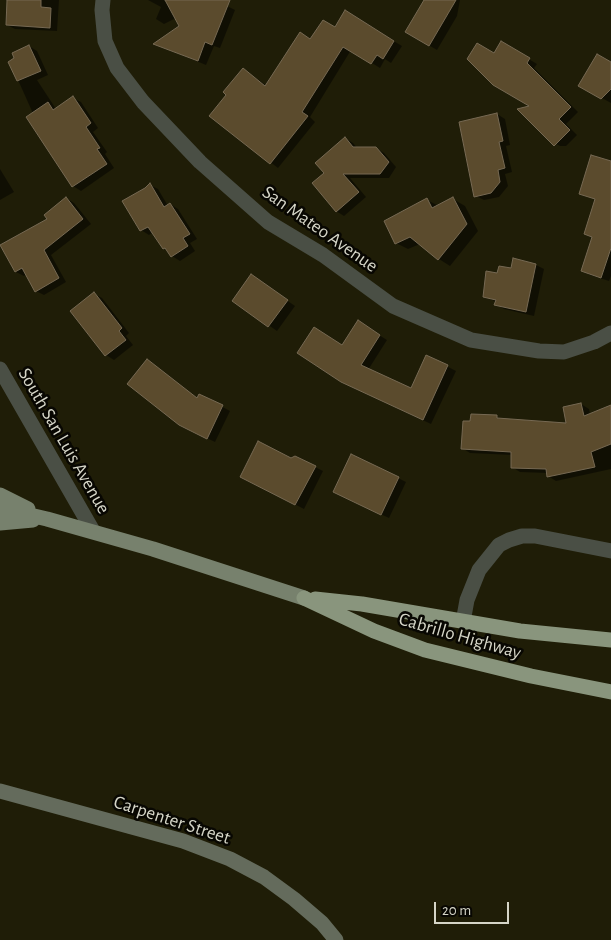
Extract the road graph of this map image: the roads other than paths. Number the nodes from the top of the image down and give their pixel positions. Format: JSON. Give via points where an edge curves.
{"nodes":[{"id":1,"x":103,"y":0,"type":"edge"},
{"id":2,"x":611,"y":333,"type":"edge"},
{"id":3,"x":0,"y":370,"type":"edge"},
{"id":4,"x":0,"y":495,"type":"edge"},
{"id":5,"x":0,"y":508,"type":"edge"},
{"id":6,"x":47,"y":519,"type":"junction"},
{"id":7,"x":0,"y":523,"type":"edge"},
{"id":8,"x":93,"y":532,"type":"junction"},
{"id":9,"x":611,"y":552,"type":"edge"},
{"id":10,"x":304,"y":598,"type":"junction"},
{"id":11,"x":463,"y":622,"type":"junction"},
{"id":12,"x":611,"y":640,"type":"edge"},
{"id":13,"x":611,"y":692,"type":"edge"},
{"id":14,"x":0,"y":791,"type":"edge"},
{"id":15,"x":336,"y":940,"type":"edge"}],
"edges":[{"from":1,"to":2,"type":"street","name":"San Mateo Avenue","via":[[105,40],[118,68],[143,102],[200,162],[268,222],[324,255],[393,306],[471,340],[539,351],[564,352]]},
{"from":3,"to":8,"type":"street","name":"South San Luis Avenue"},
{"from":4,"to":6,"type":"main road"},
{"from":5,"to":6,"type":"main road","name":"Cabrillo Highway"},
{"from":6,"to":7,"type":"main road"},
{"from":6,"to":8,"type":"main road","name":"Cabrillo Highway"},
{"from":8,"to":10,"type":"main road","name":"Cabrillo Highway"},
{"from":9,"to":11,"type":"street","via":[[535,536],[509,540],[499,545],[479,570],[467,600]]},
{"from":10,"to":11,"type":"highway","name":"Cabrillo Highway","via":[[362,604]]},
{"from":10,"to":13,"type":"highway","name":"Cabrillo Highway","via":[[374,631],[426,650]]},
{"from":11,"to":12,"type":"highway","name":"Cabrillo Highway"},
{"from":14,"to":15,"type":"street","name":"Carpenter Street","via":[[183,841],[230,859],[264,877],[294,899]]}]}
